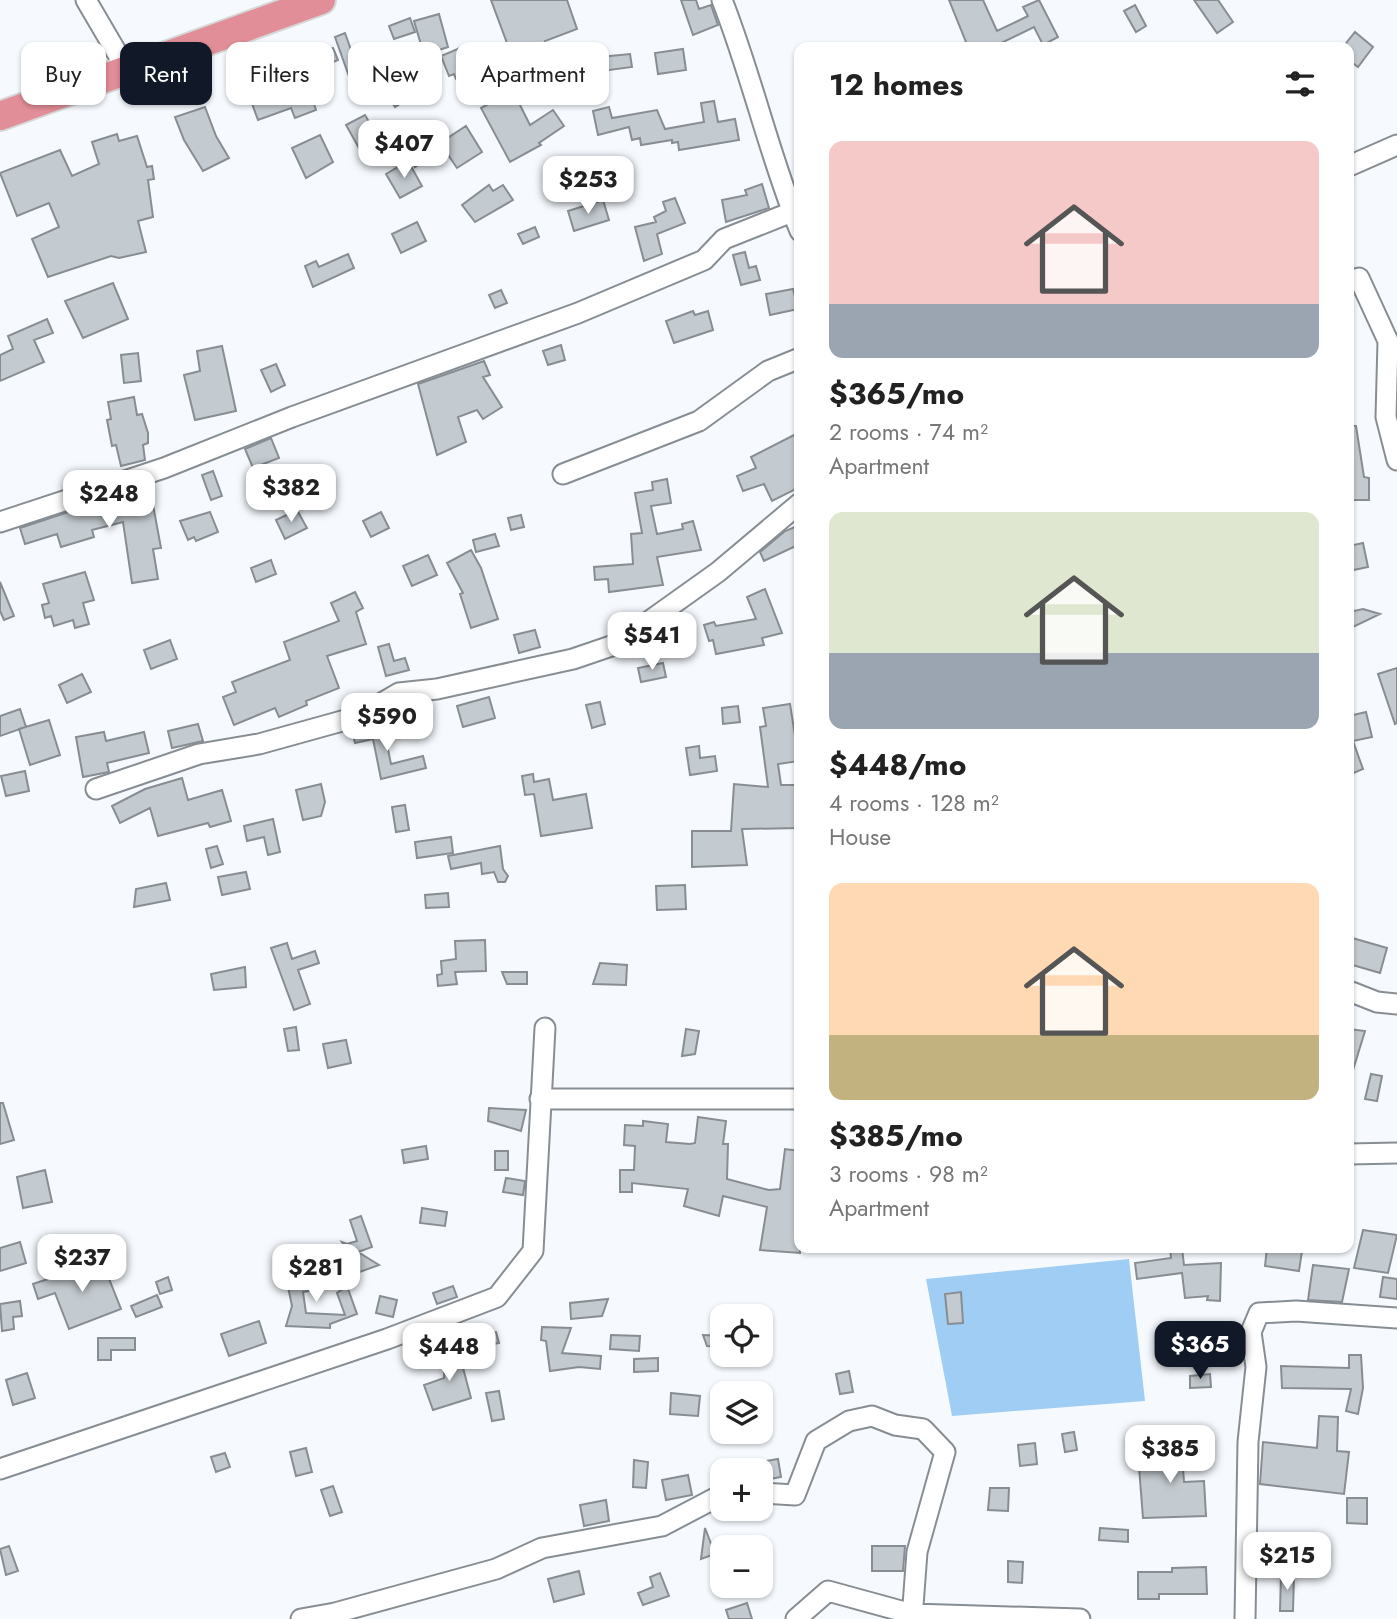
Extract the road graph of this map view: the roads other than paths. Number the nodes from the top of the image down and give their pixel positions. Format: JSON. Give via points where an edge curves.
{"nodes":[{"id":1,"x":86,"y":0,"type":"edge"},
{"id":2,"x":321,"y":0,"type":"edge"},
{"id":3,"x":722,"y":0,"type":"edge"},
{"id":4,"x":205,"y":42,"type":"edge"},
{"id":5,"x":120,"y":58,"type":"edge"},
{"id":6,"x":120,"y":73,"type":"edge"},
{"id":7,"x":0,"y":116,"type":"edge"},
{"id":8,"x":1397,"y":145,"type":"edge"},
{"id":9,"x":1354,"y":164,"type":"edge"},
{"id":10,"x":792,"y":212,"type":"junction"},
{"id":11,"x":794,"y":217,"type":"edge"},
{"id":12,"x":1354,"y":280,"type":"edge"},
{"id":13,"x":794,"y":360,"type":"edge"},
{"id":14,"x":1397,"y":460,"type":"edge"},
{"id":15,"x":563,"y":474,"type":"dead end"},
{"id":16,"x":794,"y":508,"type":"edge"},
{"id":17,"x":0,"y":522,"type":"edge"},
{"id":18,"x":96,"y":789,"type":"dead end"},
{"id":19,"x":1354,"y":993,"type":"edge"},
{"id":20,"x":1397,"y":1004,"type":"edge"},
{"id":21,"x":545,"y":1028,"type":"dead end"},
{"id":22,"x":794,"y":1099,"type":"edge"},
{"id":23,"x":540,"y":1100,"type":"junction"},
{"id":24,"x":1397,"y":1153,"type":"edge"},
{"id":25,"x":1354,"y":1154,"type":"edge"},
{"id":26,"x":1397,"y":1318,"type":"edge"},
{"id":27,"x":0,"y":1469,"type":"edge"},
{"id":28,"x":773,"y":1494,"type":"edge"},
{"id":29,"x":710,"y":1501,"type":"edge"},
{"id":30,"x":336,"y":1616,"type":"edge"},
{"id":31,"x":912,"y":1616,"type":"edge"},
{"id":32,"x":301,"y":1619,"type":"edge"},
{"id":33,"x":796,"y":1619,"type":"edge"},
{"id":34,"x":1080,"y":1619,"type":"edge"},
{"id":35,"x":1245,"y":1619,"type":"edge"}],
"edges":[{"from":1,"to":5,"type":"street"},
{"from":2,"to":4,"type":"highway"},
{"from":3,"to":10,"type":"street"},
{"from":6,"to":7,"type":"highway"},
{"from":8,"to":9,"type":"street"},
{"from":10,"to":11,"type":"street"},
{"from":10,"to":17,"type":"street","via":[[724,239],[704,260],[578,313],[164,468]]},
{"from":12,"to":14,"type":"street","via":[[1359,278],[1388,341],[1386,418]]},
{"from":13,"to":15,"type":"street","via":[[768,371],[699,421]]},
{"from":16,"to":18,"type":"street","via":[[718,572],[617,644],[573,659],[399,693],[360,716],[260,744],[199,754]]},
{"from":19,"to":20,"type":"street"},
{"from":21,"to":23,"type":"street"},
{"from":22,"to":23,"type":"street"},
{"from":23,"to":27,"type":"street","via":[[533,1251],[497,1297],[387,1339]]},
{"from":24,"to":25,"type":"street"},
{"from":26,"to":35,"type":"street","via":[[1259,1313],[1251,1332],[1256,1367],[1248,1442]]},
{"from":28,"to":31,"type":"street","via":[[794,1495],[816,1441],[849,1421],[872,1416],[923,1429],[945,1452],[917,1552]]},
{"from":29,"to":30,"type":"street","via":[[662,1526],[542,1548],[496,1569]]},
{"from":30,"to":32,"type":"street"},
{"from":31,"to":33,"type":"street","via":[[828,1591]]},
{"from":31,"to":34,"type":"street"}]}
